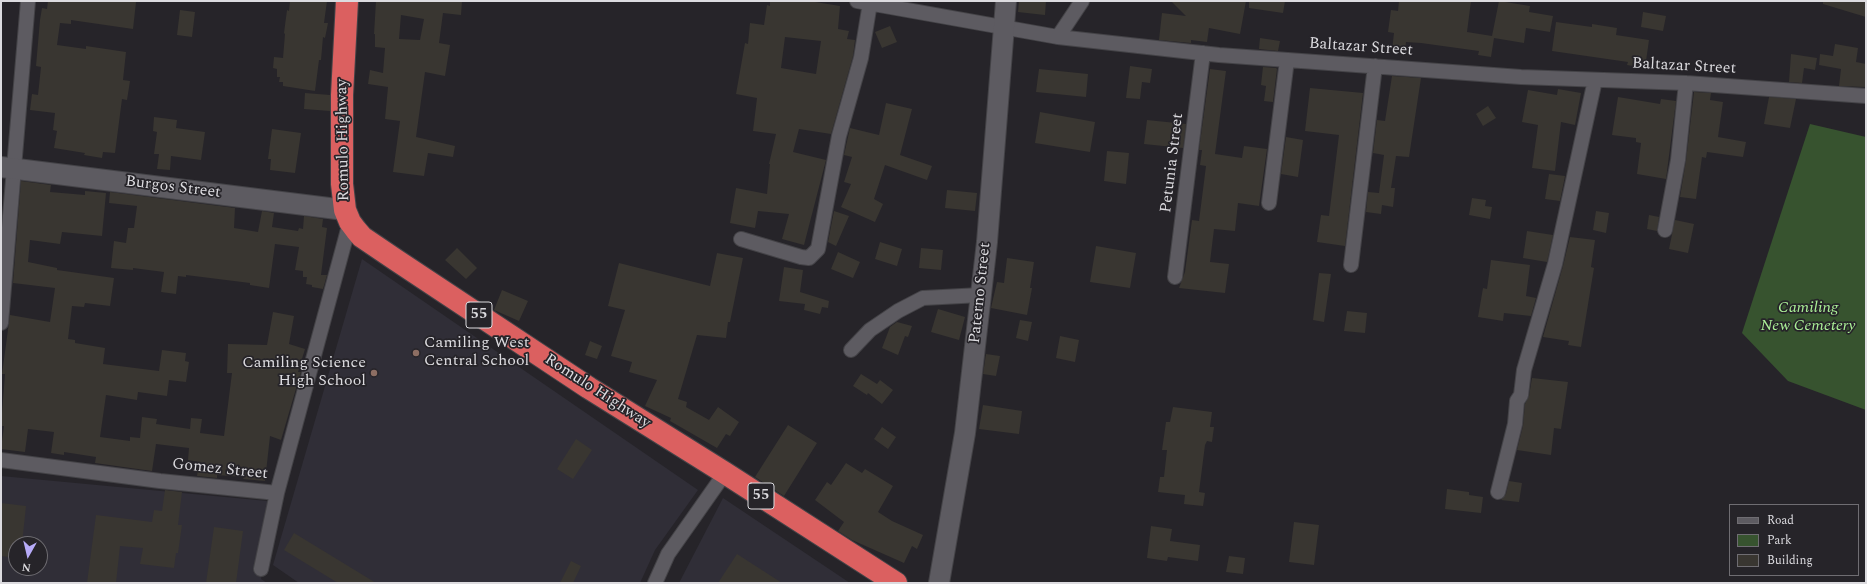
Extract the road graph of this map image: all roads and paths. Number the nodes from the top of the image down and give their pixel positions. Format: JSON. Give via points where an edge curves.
{"nodes":[{"id":1,"x":28,"y":1,"type":"edge"},
{"id":2,"x":347,"y":1,"type":"edge"},
{"id":3,"x":1006,"y":1,"type":"edge"},
{"id":4,"x":1082,"y":1,"type":"edge"},
{"id":5,"x":863,"y":2,"type":"edge"},
{"id":6,"x":1003,"y":29,"type":"junction"},
{"id":7,"x":1058,"y":37,"type":"junction"},
{"id":8,"x":1203,"y":53,"type":"junction"},
{"id":9,"x":1287,"y":60,"type":"junction"},
{"id":10,"x":1376,"y":66,"type":"junction"},
{"id":11,"x":1595,"y":80,"type":"junction"},
{"id":12,"x":1686,"y":83,"type":"junction"},
{"id":13,"x":1866,"y":96,"type":"edge"},
{"id":14,"x":8,"y":167,"type":"edge"},
{"id":15,"x":1270,"y":203,"type":"dead end"},
{"id":16,"x":347,"y":216,"type":"junction"},
{"id":17,"x":1665,"y":230,"type":"dead end"},
{"id":18,"x":741,"y":239,"type":"dead end"},
{"id":19,"x":1351,"y":265,"type":"dead end"},
{"id":20,"x":1175,"y":277,"type":"dead end"},
{"id":21,"x":981,"y":295,"type":"junction"},
{"id":22,"x":1,"y":323,"type":"edge"},
{"id":23,"x":851,"y":350,"type":"dead end"},
{"id":24,"x":1,"y":460,"type":"edge"},
{"id":25,"x":726,"y":473,"type":"junction"},
{"id":26,"x":1498,"y":492,"type":"dead end"},
{"id":27,"x":277,"y":493,"type":"junction"},
{"id":28,"x":261,"y":569,"type":"dead end"},
{"id":29,"x":654,"y":583,"type":"edge"},
{"id":30,"x":896,"y":583,"type":"edge"},
{"id":31,"x":939,"y":583,"type":"edge"}],
"edges":[{"from":1,"to":14,"type":"street"},
{"from":2,"to":16,"type":"highway","name":"Romulo Highway","via":[[341,151]]},
{"from":3,"to":6,"type":"street","name":"Paterno Street"},
{"from":4,"to":7,"type":"street"},
{"from":5,"to":6,"type":"street","name":"Baltazar Street"},
{"from":5,"to":18,"type":"street","via":[[861,58],[839,136],[818,250],[809,258],[801,257]]},
{"from":6,"to":7,"type":"street","name":"Baltazar Street"},
{"from":6,"to":21,"type":"street","name":"Paterno Street"},
{"from":7,"to":8,"type":"street","name":"Baltazar Street"},
{"from":8,"to":9,"type":"street","name":"Baltazar Street"},
{"from":8,"to":20,"type":"street","name":"Petunia Street"},
{"from":9,"to":10,"type":"street","name":"Baltazar Street"},
{"from":9,"to":15,"type":"street"},
{"from":10,"to":11,"type":"street","name":"Baltazar Street"},
{"from":10,"to":19,"type":"street"},
{"from":11,"to":12,"type":"street","name":"Baltazar Street"},
{"from":11,"to":26,"type":"street","via":[[1555,264],[1524,370],[1515,424]]},
{"from":12,"to":13,"type":"street","name":"Baltazar Street"},
{"from":12,"to":17,"type":"street","via":[[1678,160]]},
{"from":14,"to":16,"type":"street","name":"Burgos Street"},
{"from":14,"to":22,"type":"street"},
{"from":16,"to":25,"type":"highway","name":"Romulo Highway","number":"55","via":[[362,237],[589,388]]},
{"from":16,"to":27,"type":"street","name":"Gomez Street"},
{"from":21,"to":23,"type":"street","via":[[923,298],[870,330]]},
{"from":21,"to":31,"type":"street","name":"Paterno Street","via":[[966,433]]},
{"from":24,"to":27,"type":"street","name":"Gomez Street"},
{"from":25,"to":29,"type":"street","via":[[668,554]]},
{"from":25,"to":30,"type":"highway","name":"Romulo Highway","number":"55"},
{"from":27,"to":28,"type":"street"}]}
